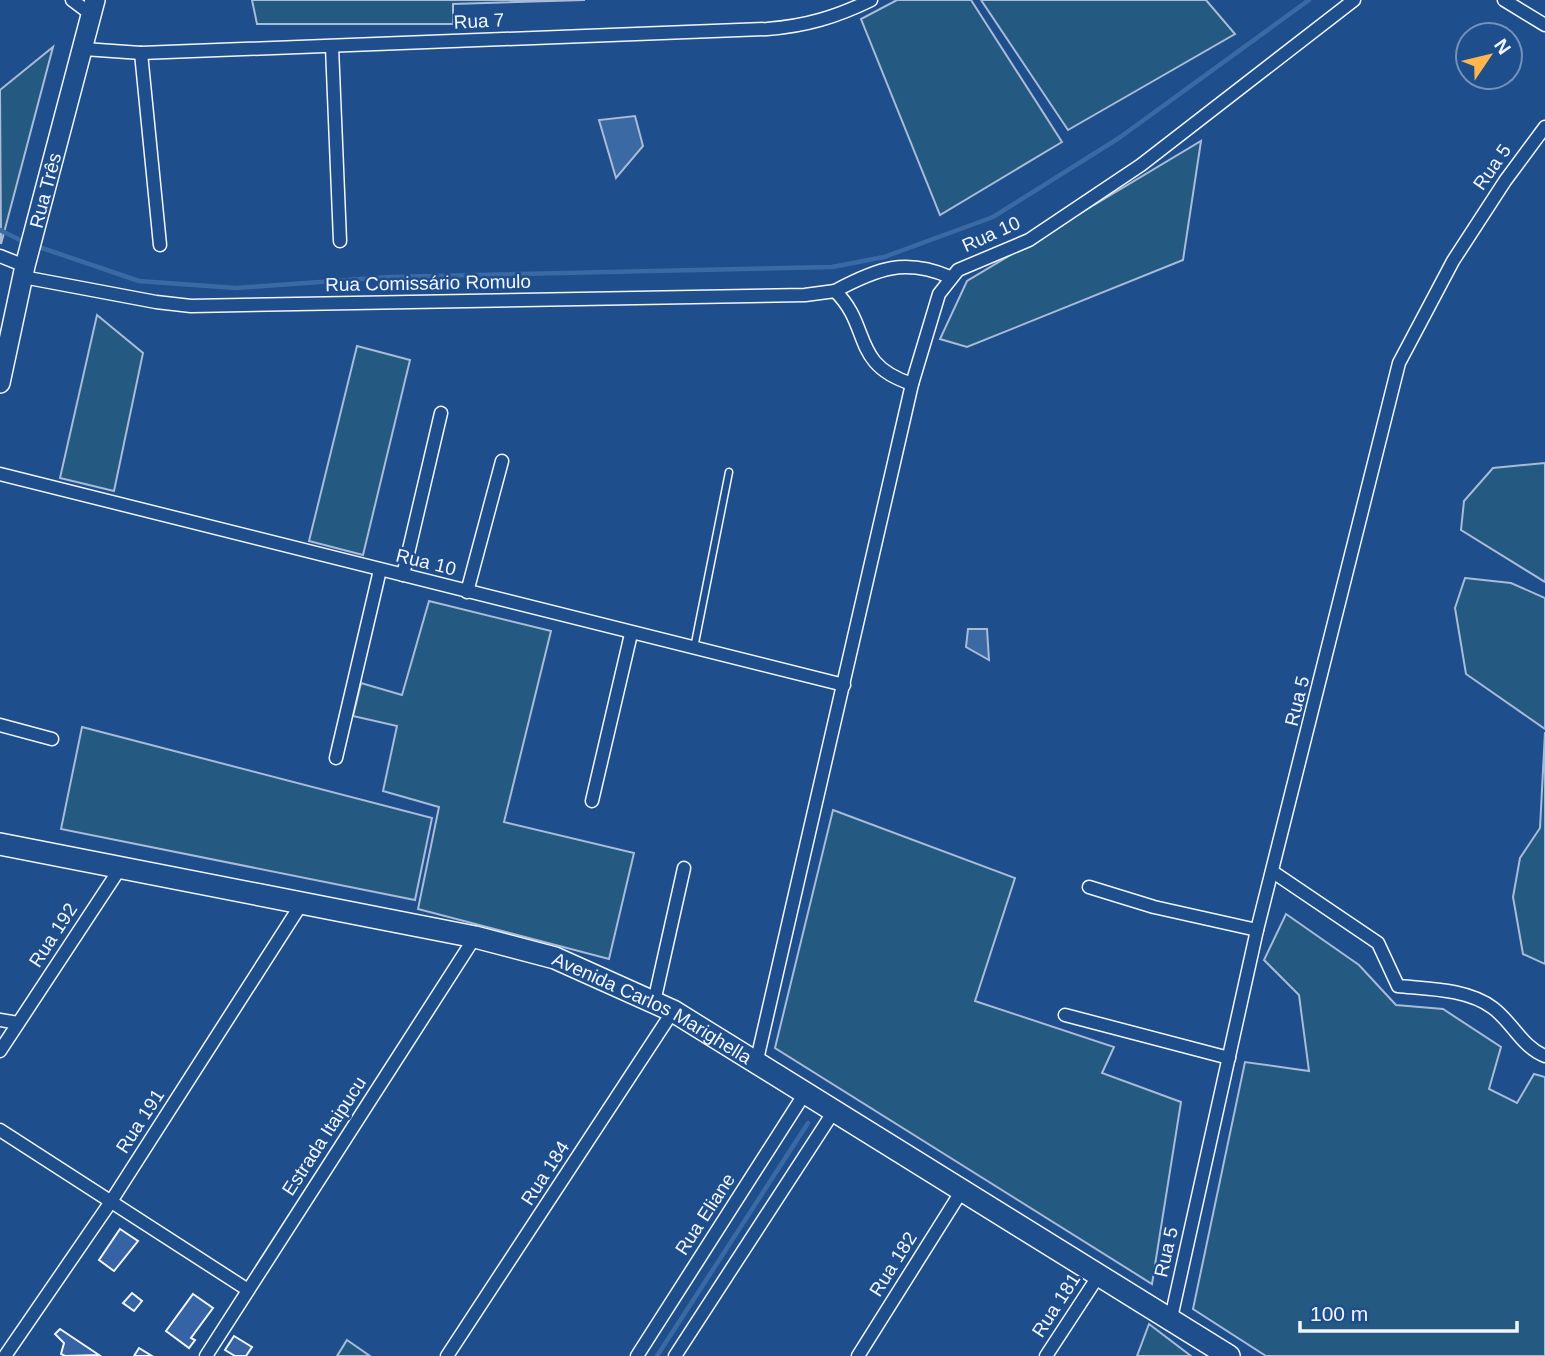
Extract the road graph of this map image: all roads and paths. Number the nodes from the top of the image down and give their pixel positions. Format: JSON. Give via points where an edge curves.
{"nodes":[{"id":1,"x":72,"y":0,"type":"edge"},
{"id":2,"x":871,"y":0,"type":"edge"},
{"id":3,"x":1354,"y":0,"type":"edge"},
{"id":4,"x":1504,"y":0,"type":"edge"},
{"id":5,"x":93,"y":8,"type":"edge"},
{"id":6,"x":1545,"y":25,"type":"edge"},
{"id":7,"x":332,"y":47,"type":"junction"},
{"id":8,"x":84,"y":49,"type":"junction"},
{"id":9,"x":141,"y":53,"type":"junction"},
{"id":10,"x":1545,"y":127,"type":"edge"},
{"id":11,"x":340,"y":242,"type":"dead end"},
{"id":12,"x":160,"y":245,"type":"dead end"},
{"id":13,"x":0,"y":256,"type":"edge"},
{"id":14,"x":24,"y":271,"type":"junction"},
{"id":15,"x":950,"y":277,"type":"junction"},
{"id":16,"x":835,"y":290,"type":"junction"},
{"id":17,"x":0,"y":383,"type":"edge"},
{"id":18,"x":912,"y":384,"type":"junction"},
{"id":19,"x":442,"y":413,"type":"dead end"},
{"id":20,"x":502,"y":461,"type":"dead end"},
{"id":21,"x":729,"y":472,"type":"dead end"},
{"id":22,"x":0,"y":474,"type":"edge"},
{"id":23,"x":380,"y":570,"type":"junction"},
{"id":24,"x":403,"y":575,"type":"junction"},
{"id":25,"x":467,"y":592,"type":"junction"},
{"id":26,"x":631,"y":634,"type":"junction"},
{"id":27,"x":694,"y":648,"type":"junction"},
{"id":28,"x":844,"y":685,"type":"junction"},
{"id":29,"x":0,"y":725,"type":"edge"},
{"id":30,"x":52,"y":739,"type":"dead end"},
{"id":31,"x":336,"y":758,"type":"dead end"},
{"id":32,"x":592,"y":801,"type":"dead end"},
{"id":33,"x":0,"y":844,"type":"edge"},
{"id":34,"x":121,"y":867,"type":"junction"},
{"id":35,"x":684,"y":868,"type":"dead end"},
{"id":36,"x":1273,"y":872,"type":"junction"},
{"id":37,"x":1088,"y":887,"type":"dead end"},
{"id":38,"x":302,"y":904,"type":"junction"},
{"id":39,"x":1257,"y":930,"type":"junction"},
{"id":40,"x":475,"y":937,"type":"junction"},
{"id":41,"x":664,"y":1007,"type":"junction"},
{"id":42,"x":1065,"y":1015,"type":"dead end"},
{"id":43,"x":0,"y":1020,"type":"edge"},
{"id":44,"x":19,"y":1023,"type":"junction"},
{"id":45,"x":0,"y":1051,"type":"edge"},
{"id":46,"x":1545,"y":1056,"type":"edge"},
{"id":47,"x":1229,"y":1058,"type":"junction"},
{"id":48,"x":755,"y":1064,"type":"junction"},
{"id":49,"x":805,"y":1093,"type":"junction"},
{"id":50,"x":834,"y":1111,"type":"junction"},
{"id":51,"x":0,"y":1130,"type":"edge"},
{"id":52,"x":961,"y":1192,"type":"junction"},
{"id":53,"x":110,"y":1203,"type":"junction"},
{"id":54,"x":1099,"y":1275,"type":"junction"},
{"id":55,"x":248,"y":1290,"type":"junction"},
{"id":56,"x":1171,"y":1318,"type":"junction"},
{"id":57,"x":5,"y":1356,"type":"edge"},
{"id":58,"x":206,"y":1356,"type":"edge"},
{"id":59,"x":447,"y":1356,"type":"edge"},
{"id":60,"x":637,"y":1356,"type":"edge"},
{"id":61,"x":675,"y":1356,"type":"edge"},
{"id":62,"x":858,"y":1356,"type":"edge"},
{"id":63,"x":1046,"y":1356,"type":"edge"},
{"id":64,"x":1229,"y":1356,"type":"edge"}],
"edges":[{"from":1,"to":5,"type":"street"},
{"from":2,"to":7,"type":"street","name":"Rua 7","via":[[805,26]]},
{"from":3,"to":15,"type":"street","name":"Rua 10","via":[[1141,165],[1029,240]]},
{"from":4,"to":6,"type":"street"},
{"from":5,"to":8,"type":"main road","name":"Rua Três"},
{"from":7,"to":9,"type":"street","name":"Rua 7"},
{"from":7,"to":11,"type":"street"},
{"from":8,"to":9,"type":"street","name":"Rua 7"},
{"from":8,"to":14,"type":"main road","name":"Rua Três"},
{"from":9,"to":12,"type":"street"},
{"from":10,"to":36,"type":"street","name":"Rua 5","via":[[1453,261],[1399,363]]},
{"from":13,"to":14,"type":"street","name":"Rua Comissário Romulo"},
{"from":14,"to":16,"type":"street","name":"Rua Comissário Romulo","via":[[191,306],[805,295]]},
{"from":14,"to":17,"type":"main road","name":"Rua Três"},
{"from":15,"to":16,"type":"street","name":"Rua Comissário Romulo","via":[[917,265],[877,272]]},
{"from":15,"to":18,"type":"street","name":"Rua 10","via":[[939,293]]},
{"from":16,"to":18,"type":"street","via":[[851,308],[873,363]]},
{"from":18,"to":28,"type":"street","name":"Rua 10"},
{"from":19,"to":24,"type":"street"},
{"from":20,"to":25,"type":"street"},
{"from":21,"to":27,"type":"lane"},
{"from":22,"to":23,"type":"street","name":"Rua 10"},
{"from":23,"to":24,"type":"street","name":"Rua 10"},
{"from":23,"to":31,"type":"street"},
{"from":24,"to":25,"type":"street","name":"Rua 10"},
{"from":25,"to":26,"type":"street","name":"Rua 10"},
{"from":26,"to":27,"type":"street","name":"Rua 10"},
{"from":26,"to":32,"type":"street"},
{"from":27,"to":28,"type":"street","name":"Rua 10"},
{"from":28,"to":48,"type":"street","name":"Rua 10"},
{"from":29,"to":30,"type":"street"},
{"from":33,"to":34,"type":"main road","name":"Avenida Carlos Marighella"},
{"from":34,"to":38,"type":"main road","name":"Avenida Carlos Marighella"},
{"from":34,"to":44,"type":"street","name":"Rua 192"},
{"from":35,"to":41,"type":"street"},
{"from":36,"to":39,"type":"street","name":"Rua 5"},
{"from":36,"to":46,"type":"street","via":[[1378,943],[1398,986],[1449,990],[1493,1008],[1532,1051]]},
{"from":37,"to":39,"type":"street"},
{"from":38,"to":40,"type":"main road","name":"Avenida Carlos Marighella"},
{"from":38,"to":53,"type":"street","name":"Rua 191"},
{"from":39,"to":47,"type":"street","name":"Rua 5"},
{"from":40,"to":41,"type":"main road","name":"Avenida Carlos Marighella","via":[[555,958]]},
{"from":40,"to":55,"type":"street","name":"Estrada Itaipucu"},
{"from":41,"to":48,"type":"main road","name":"Avenida Carlos Marighella"},
{"from":41,"to":59,"type":"street","name":"Rua 184"},
{"from":42,"to":47,"type":"street"},
{"from":43,"to":44,"type":"street"},
{"from":44,"to":45,"type":"street","name":"Rua 192"},
{"from":47,"to":56,"type":"street","name":"Rua 5"},
{"from":48,"to":49,"type":"main road","name":"Avenida Carlos Marighella"},
{"from":49,"to":50,"type":"main road","name":"Avenida Carlos Marighella"},
{"from":49,"to":60,"type":"street","name":"Rua Eliane"},
{"from":50,"to":52,"type":"main road","name":"Avenida Carlos Marighella"},
{"from":50,"to":61,"type":"street"},
{"from":51,"to":53,"type":"street"},
{"from":52,"to":54,"type":"main road","name":"Avenida Carlos Marighella"},
{"from":52,"to":62,"type":"street","name":"Rua 182"},
{"from":53,"to":55,"type":"street"},
{"from":53,"to":57,"type":"street","name":"Rua 191"},
{"from":54,"to":56,"type":"main road","name":"Avenida Carlos Marighella"},
{"from":54,"to":63,"type":"street","name":"Rua 181"},
{"from":55,"to":58,"type":"street","name":"Estrada Itaipucu"},
{"from":56,"to":64,"type":"main road","name":"Avenida Carlos Marighella"}]}
